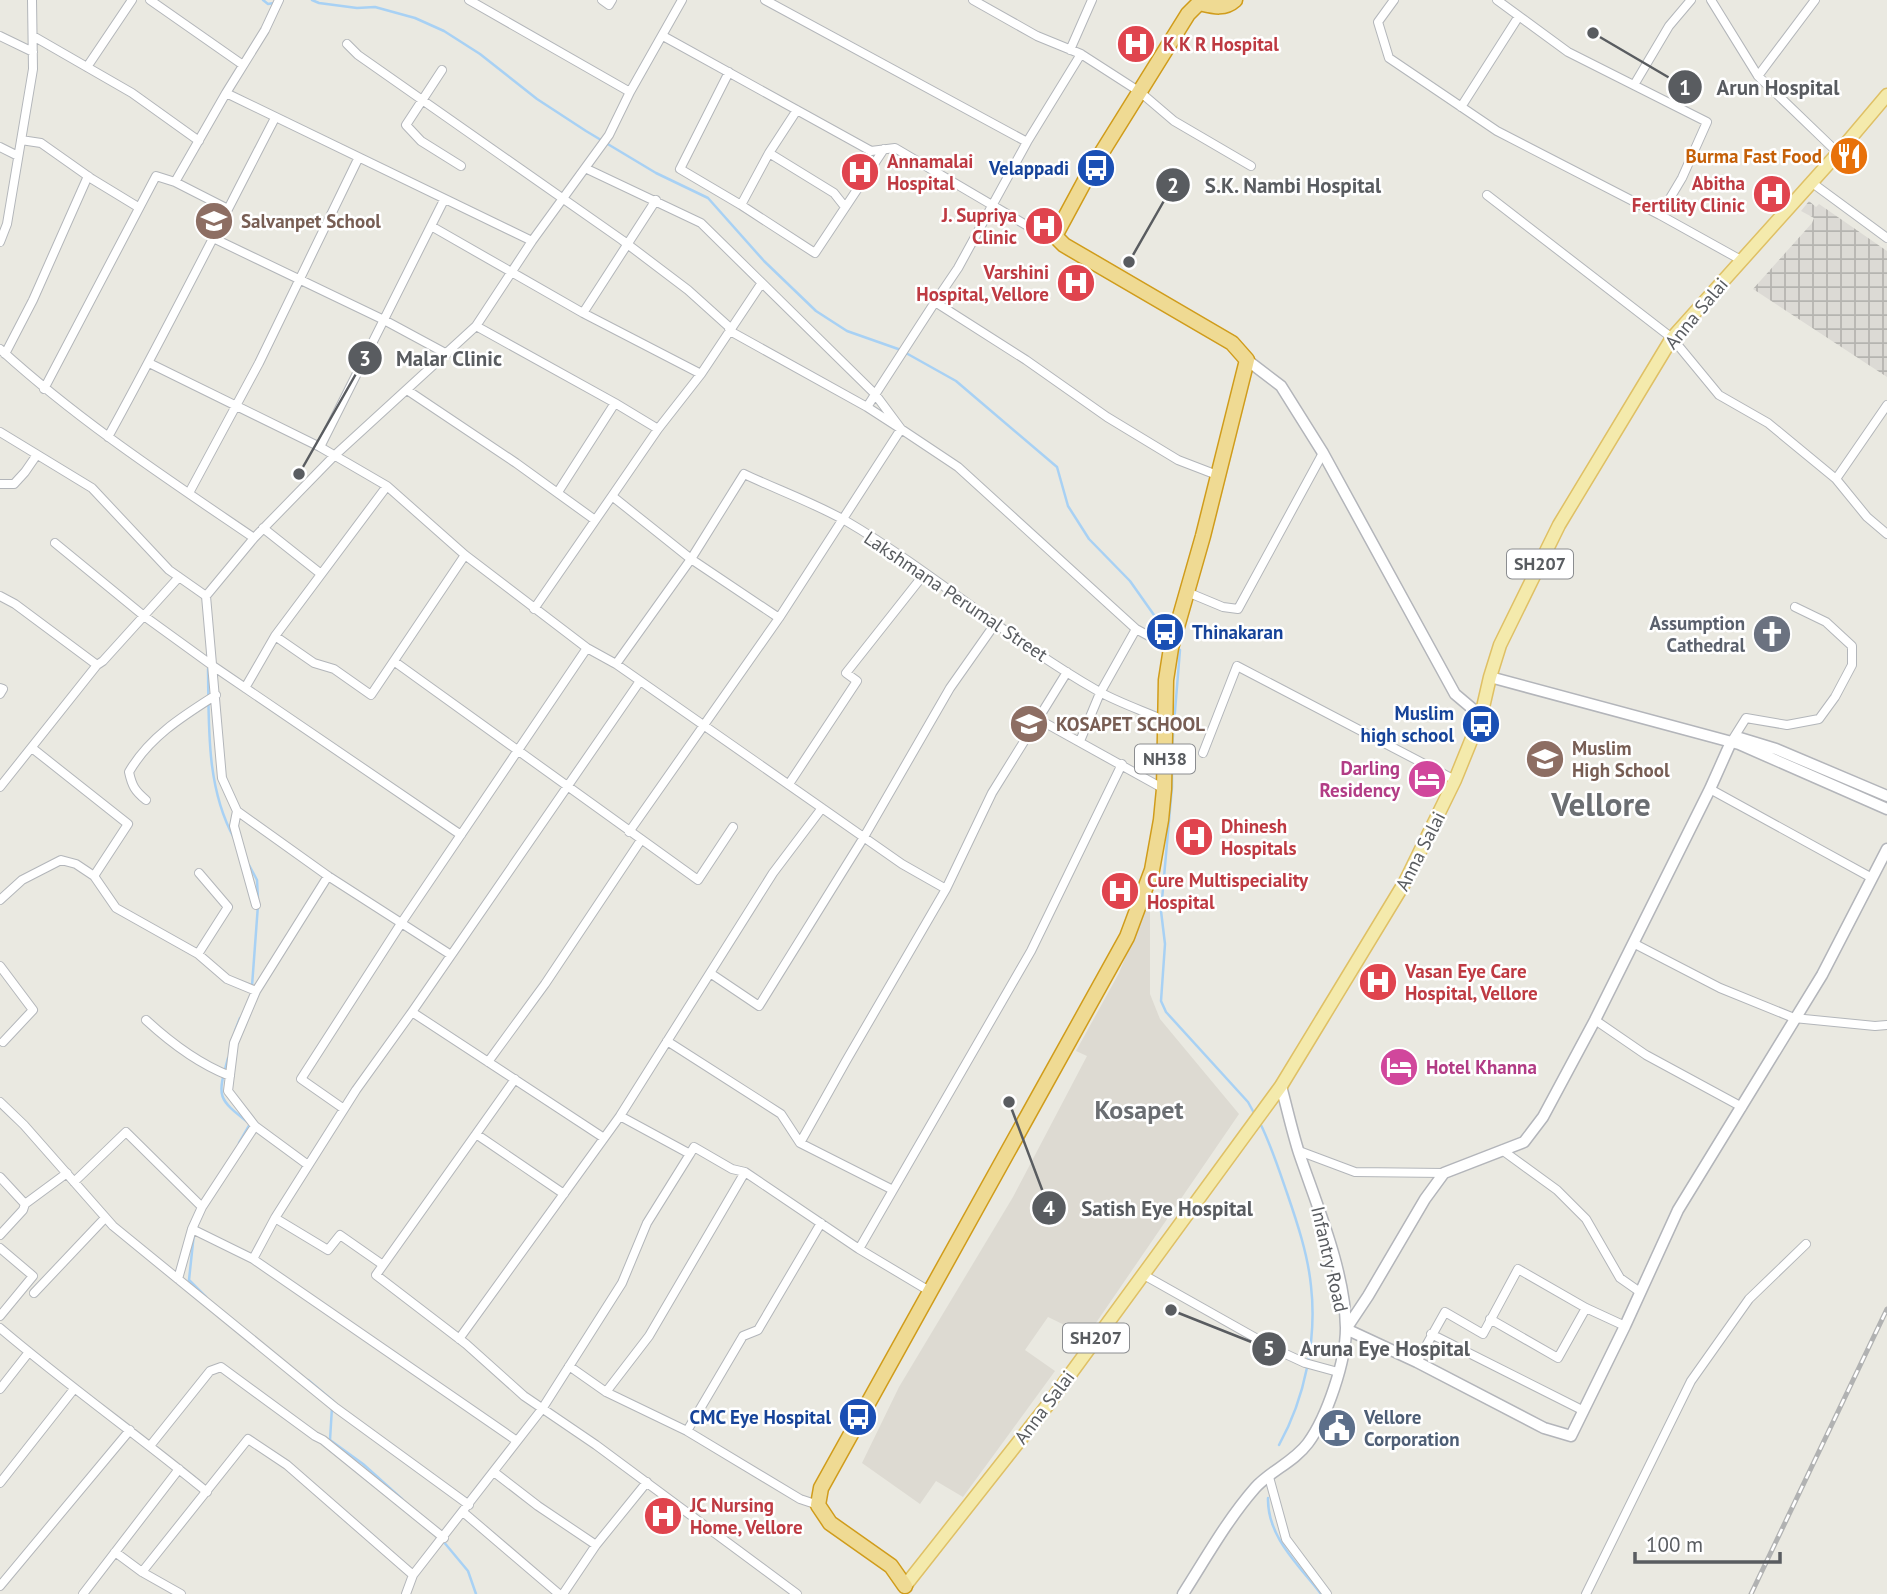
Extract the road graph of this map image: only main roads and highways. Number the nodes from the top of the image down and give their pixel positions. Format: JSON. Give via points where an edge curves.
{"nodes":[{"id":1,"x":1235,"y":0,"type":"edge"},
{"id":2,"x":1197,"y":1,"type":"edge"},
{"id":3,"x":1887,"y":95,"type":"edge"},
{"id":4,"x":902,"y":1591,"type":"edge"}],
"edges":[{"from":1,"to":2,"type":"highway","via":[[1229,6],[1215,7]]},
{"from":2,"to":4,"type":"highway","number":"NH38","via":[[1055,236],[1232,343],[1247,360],[1171,648],[1161,820],[1152,870],[1127,937],[821,1488],[818,1505],[830,1523],[891,1566]]},
{"from":3,"to":4,"type":"main road","name":"Anna Salai","number":"SH207","via":[[1672,338],[1559,525],[1500,645],[1481,716],[1405,881],[1281,1086],[1050,1402]]}]}
